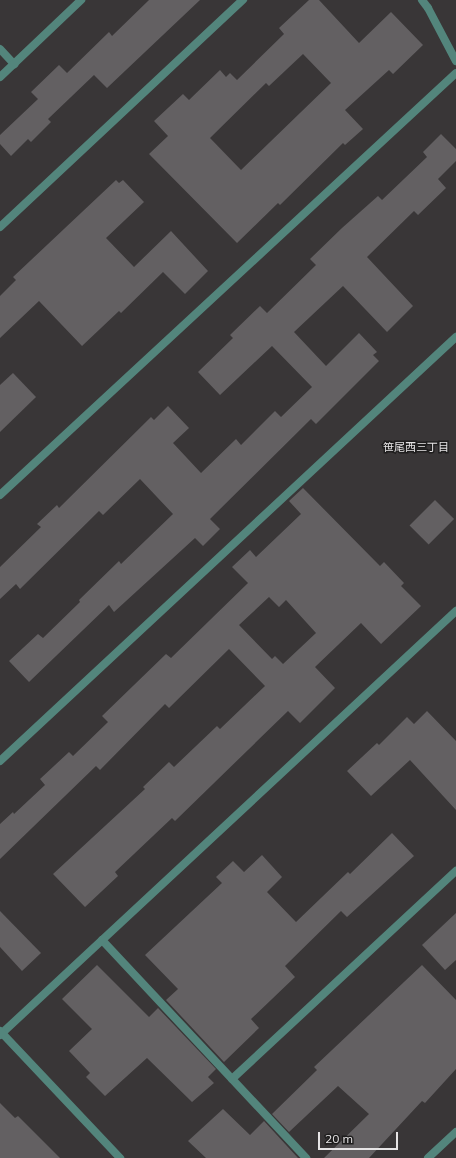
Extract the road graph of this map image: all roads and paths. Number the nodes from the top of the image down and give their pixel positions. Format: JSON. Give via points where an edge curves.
{"nodes":[{"id":1,"x":81,"y":0,"type":"edge"},
{"id":2,"x":242,"y":0,"type":"edge"},
{"id":3,"x":422,"y":0,"type":"edge"},
{"id":4,"x":0,"y":49,"type":"edge"},
{"id":5,"x":456,"y":60,"type":"edge"},
{"id":6,"x":14,"y":64,"type":"junction"},
{"id":7,"x":456,"y":73,"type":"edge"},
{"id":8,"x":0,"y":77,"type":"edge"},
{"id":9,"x":0,"y":227,"type":"edge"},
{"id":10,"x":456,"y":337,"type":"edge"},
{"id":11,"x":0,"y":494,"type":"edge"},
{"id":12,"x":456,"y":611,"type":"edge"},
{"id":13,"x":0,"y":761,"type":"edge"},
{"id":14,"x":456,"y":872,"type":"edge"},
{"id":15,"x":102,"y":940,"type":"junction"},
{"id":16,"x":1,"y":1033,"type":"edge"},
{"id":17,"x":232,"y":1079,"type":"junction"},
{"id":18,"x":456,"y":1132,"type":"edge"},
{"id":19,"x":120,"y":1158,"type":"edge"},
{"id":20,"x":306,"y":1158,"type":"edge"},
{"id":21,"x":428,"y":1158,"type":"edge"}],
"edges":[{"from":1,"to":6,"type":"street"},
{"from":2,"to":9,"type":"street"},
{"from":3,"to":5,"type":"street"},
{"from":4,"to":6,"type":"street"},
{"from":6,"to":8,"type":"street"},
{"from":7,"to":11,"type":"street"},
{"from":10,"to":13,"type":"street"},
{"from":12,"to":15,"type":"street"},
{"from":14,"to":17,"type":"street"},
{"from":15,"to":16,"type":"street"},
{"from":15,"to":17,"type":"street"},
{"from":16,"to":19,"type":"street"},
{"from":17,"to":20,"type":"street"},
{"from":18,"to":21,"type":"street"}]}
